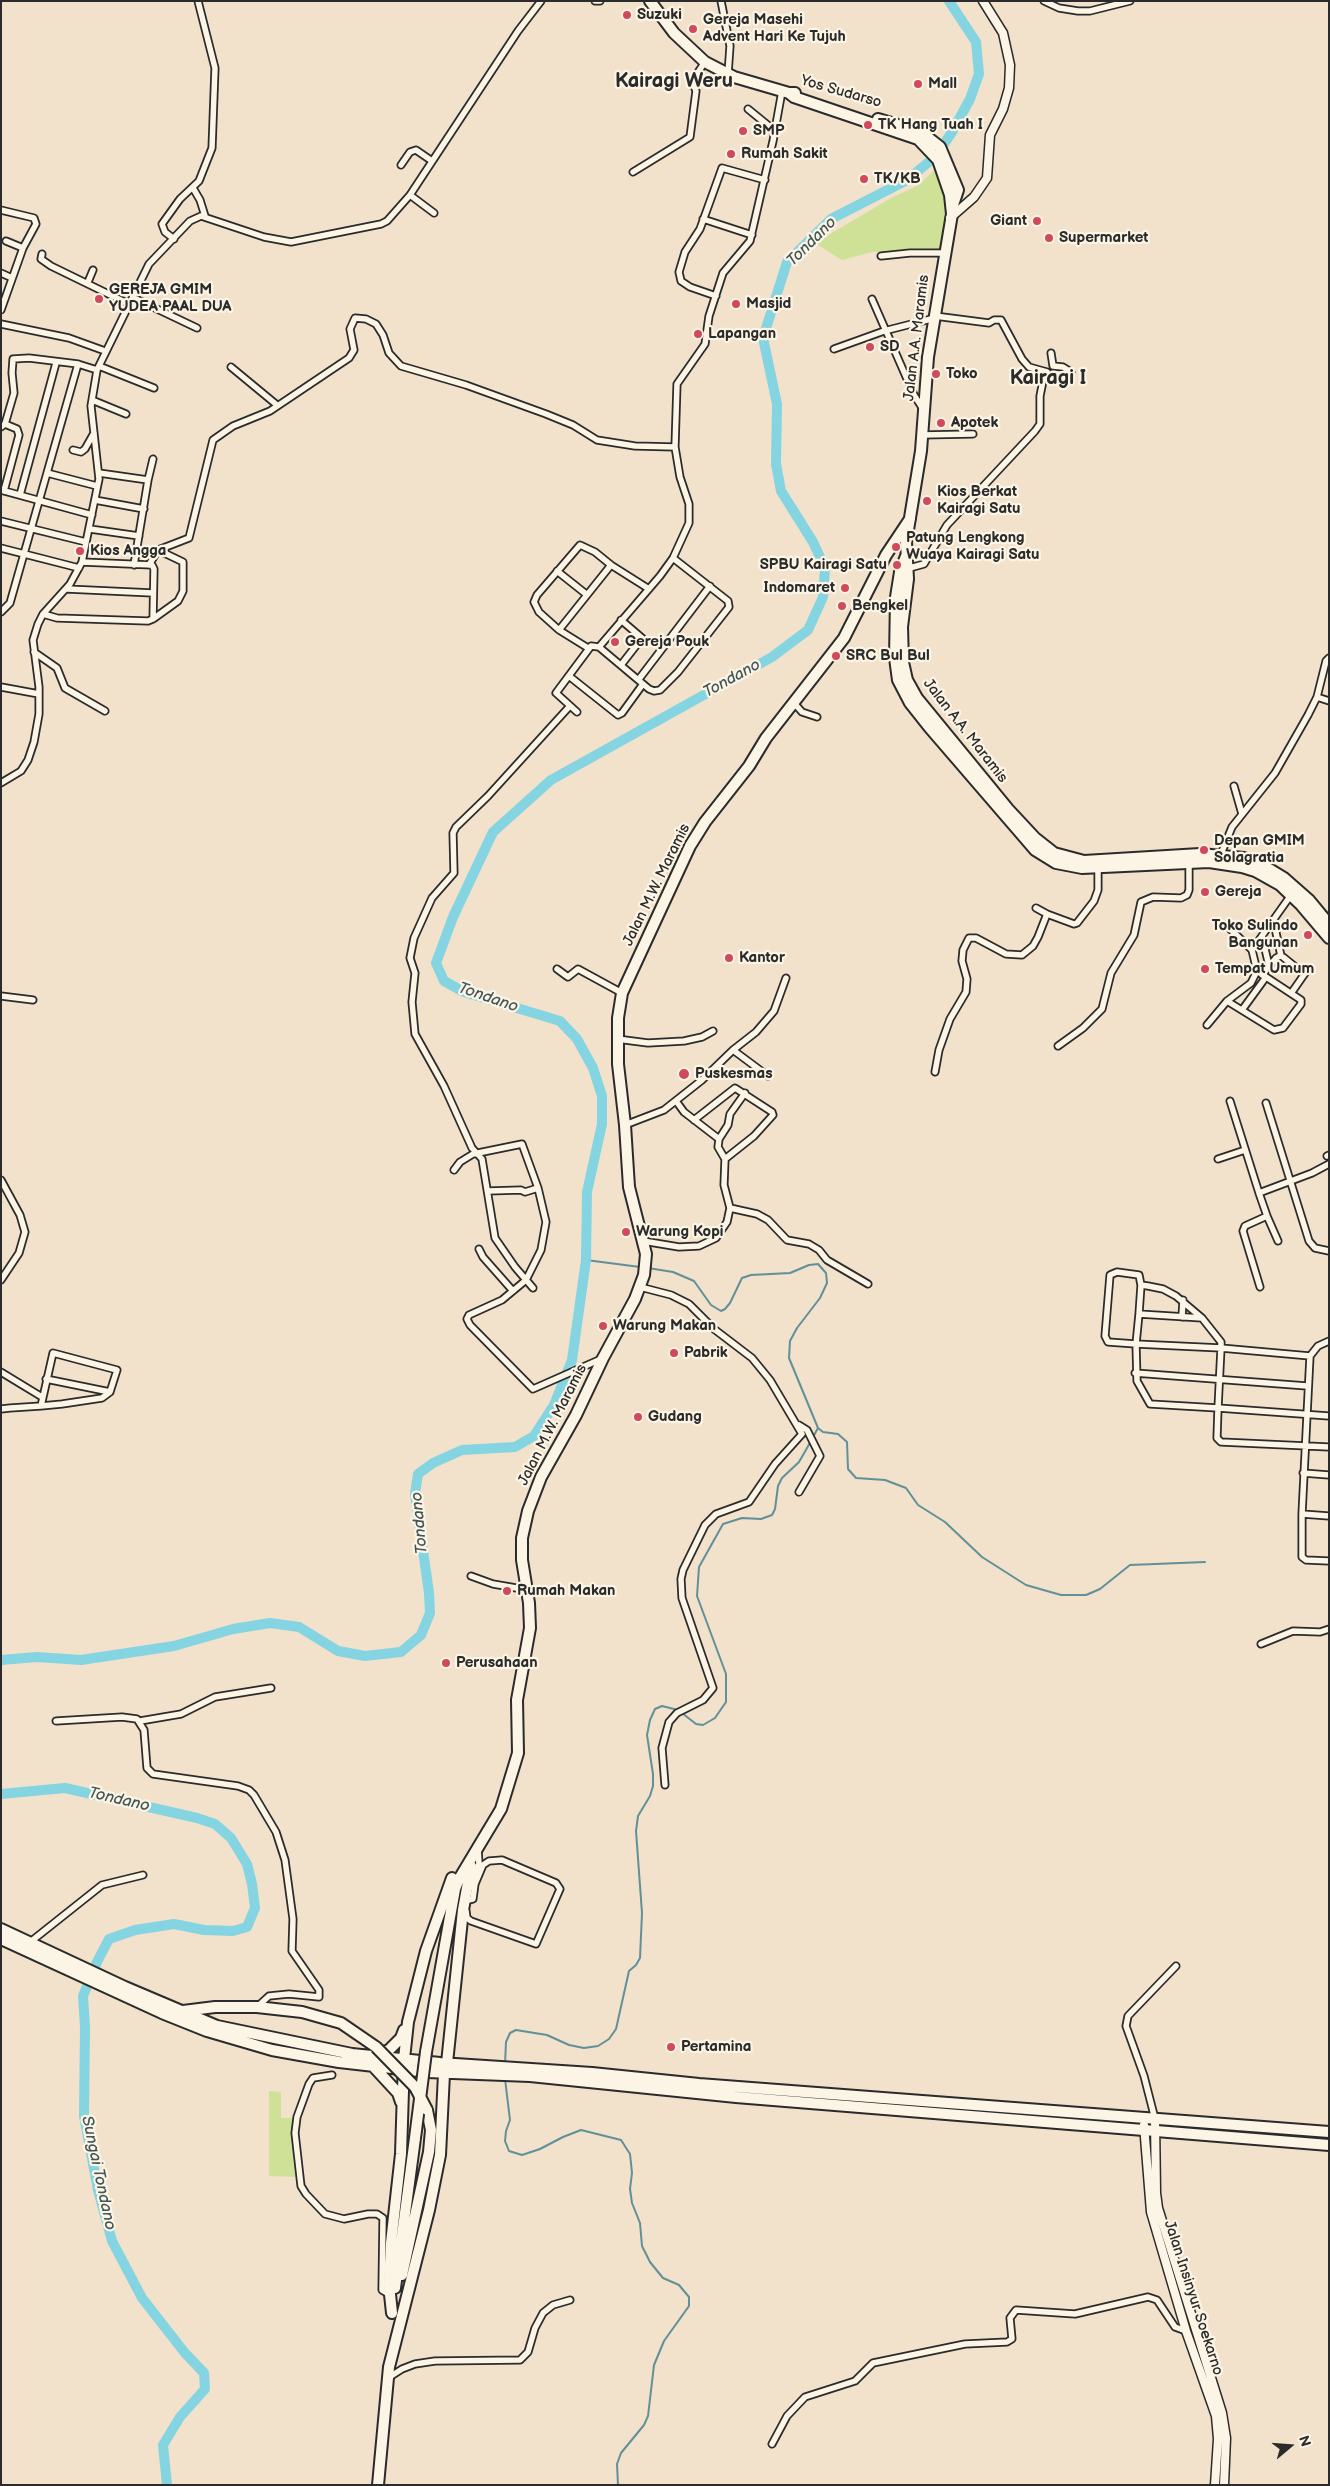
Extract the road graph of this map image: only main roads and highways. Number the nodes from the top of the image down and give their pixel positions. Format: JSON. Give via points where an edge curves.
{"nodes":[{"id":1,"x":650,"y":1,"type":"edge"},
{"id":2,"x":983,"y":1,"type":"edge"},
{"id":3,"x":951,"y":213,"type":"junction"},
{"id":4,"x":910,"y":519,"type":"junction"},
{"id":5,"x":886,"y":555,"type":"junction"},
{"id":6,"x":904,"y":565,"type":"junction"},
{"id":7,"x":940,"y":734,"type":"junction"},
{"id":8,"x":1329,"y":924,"type":"edge"},
{"id":9,"x":1329,"y":938,"type":"edge"},
{"id":10,"x":474,"y":1855,"type":"junction"},
{"id":11,"x":1,"y":1929,"type":"edge"},
{"id":12,"x":1,"y":1939,"type":"edge"},
{"id":13,"x":57,"y":1960,"type":"junction"},
{"id":14,"x":142,"y":1999,"type":"junction"},
{"id":15,"x":182,"y":2011,"type":"junction"},
{"id":16,"x":408,"y":2022,"type":"junction"},
{"id":17,"x":368,"y":2056,"type":"junction"},
{"id":18,"x":404,"y":2064,"type":"junction"},
{"id":19,"x":373,"y":2066,"type":"junction"},
{"id":20,"x":445,"y":2068,"type":"junction"},
{"id":21,"x":402,"y":2105,"type":"junction"},
{"id":22,"x":1149,"y":2125,"type":"junction"},
{"id":23,"x":1329,"y":2132,"type":"edge"},
{"id":24,"x":1329,"y":2145,"type":"edge"},
{"id":25,"x":391,"y":2304,"type":"junction"},
{"id":26,"x":388,"y":2367,"type":"junction"},
{"id":27,"x":378,"y":2485,"type":"edge"},
{"id":28,"x":1215,"y":2485,"type":"edge"},
{"id":29,"x":1224,"y":2485,"type":"edge"}],
"edges":[{"from":1,"to":3,"type":"highway","name":"Yos Sudarso","via":[[674,33],[705,62],[728,74],[927,140],[950,179]]},
{"from":2,"to":3,"type":"main road","via":[[1003,33],[1010,72],[1006,100],[990,135],[989,173],[982,187]]},
{"from":3,"to":4,"type":"highway","name":"Jalan A.A. Maramis","via":[[926,368],[918,474]]},
{"from":4,"to":5,"type":"highway","name":"Jalan M.W. Maramis"},
{"from":4,"to":6,"type":"highway","name":"Jalan A.A. Maramis"},
{"from":5,"to":6,"type":"highway"},
{"from":5,"to":10,"type":"highway","name":"Jalan M.W. Maramis","via":[[844,638],[690,846],[622,993],[617,1039],[629,1187],[644,1241],[644,1275],[576,1415],[541,1477],[528,1511],[522,1549],[530,1628],[517,1700],[518,1754],[505,1800]]},
{"from":6,"to":7,"type":"highway","name":"Jalan A.A. Maramis","via":[[896,597],[896,675],[910,703]]},
{"from":7,"to":8,"type":"highway","name":"Jalan A.A. Maramis","via":[[1042,846],[1060,856],[1084,861],[1221,854],[1244,858],[1262,864],[1284,878]]},
{"from":7,"to":9,"type":"highway","via":[[1035,850],[1048,860],[1064,866],[1098,868],[1209,862],[1242,867],[1272,880],[1291,894]]},
{"from":10,"to":16,"type":"highway","via":[[458,1868],[451,1880],[426,1951]]},
{"from":10,"to":20,"type":"highway","via":[[465,1893]]},
{"from":10,"to":25,"type":"highway","bridge":true,"via":[[459,1878],[453,1897],[432,2013]]},
{"from":11,"to":13,"type":"highway"},
{"from":12,"to":13,"type":"highway"},
{"from":13,"to":14,"type":"highway"},
{"from":14,"to":15,"type":"highway"},
{"from":14,"to":19,"type":"highway","via":[[182,2022],[248,2043]]},
{"from":15,"to":17,"type":"highway","via":[[217,2026]]},
{"from":15,"to":25,"type":"highway","bridge":true,"via":[[215,2007],[282,2008],[325,2017],[341,2023],[376,2047],[416,2086],[432,2130],[407,2257]]},
{"from":16,"to":17,"type":"highway","via":[[389,2050]]},
{"from":16,"to":18,"type":"highway"},
{"from":17,"to":18,"type":"highway"},
{"from":18,"to":19,"type":"highway"},
{"from":18,"to":20,"type":"highway"},
{"from":18,"to":21,"type":"highway"},
{"from":19,"to":21,"type":"highway","via":[[398,2093]]},
{"from":20,"to":22,"type":"highway","via":[[699,2084]]},
{"from":20,"to":26,"type":"highway","via":[[438,2162],[429,2210]]},
{"from":21,"to":25,"type":"highway","via":[[401,2154],[391,2243]]},
{"from":22,"to":23,"type":"highway"},
{"from":22,"to":24,"type":"highway"},
{"from":22,"to":28,"type":"main road","name":"Jalan Insinyur Soekarno","via":[[1151,2212],[1186,2331],[1216,2416]]},
{"from":22,"to":29,"type":"main road","name":"Jalan Insinyur Soekarno","via":[[1158,2208],[1222,2413],[1226,2438]]},
{"from":25,"to":26,"type":"highway"},
{"from":26,"to":27,"type":"highway"}]}
